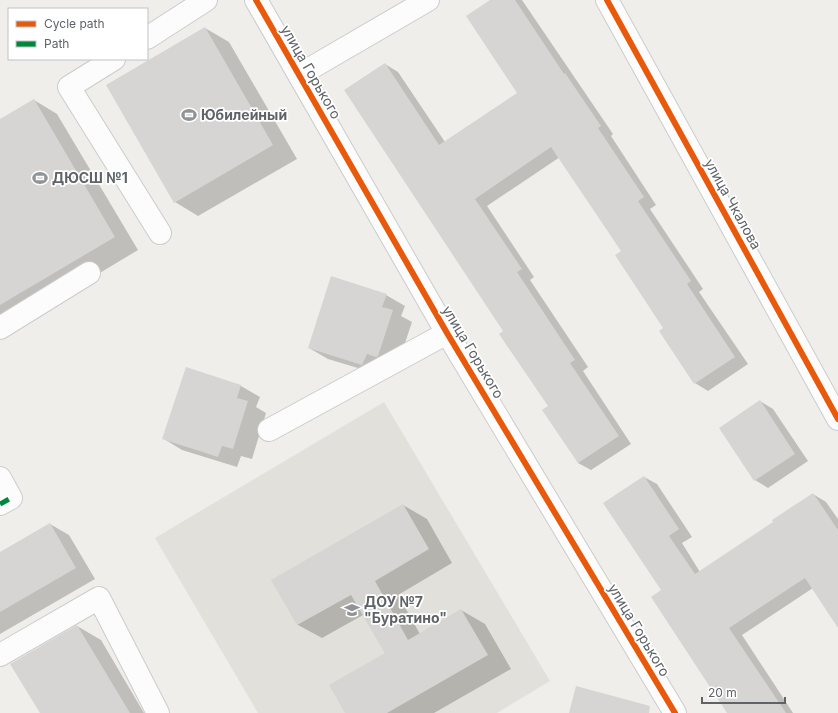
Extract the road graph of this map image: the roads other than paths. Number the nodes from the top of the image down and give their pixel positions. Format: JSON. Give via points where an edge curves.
{"nodes":[{"id":1,"x":206,"y":0,"type":"edge"},
{"id":2,"x":256,"y":0,"type":"edge"},
{"id":3,"x":428,"y":0,"type":"edge"},
{"id":4,"x":608,"y":0,"type":"edge"},
{"id":5,"x":148,"y":37,"type":"edge"},
{"id":6,"x":112,"y":60,"type":"edge"},
{"id":7,"x":299,"y":75,"type":"junction"},
{"id":8,"x":160,"y":233,"type":"dead end"},
{"id":9,"x":89,"y":273,"type":"dead end"},
{"id":10,"x":0,"y":328,"type":"edge"},
{"id":11,"x":447,"y":333,"type":"junction"},
{"id":12,"x":838,"y":419,"type":"edge"},
{"id":13,"x":269,"y":430,"type":"dead end"},
{"id":14,"x":0,"y":478,"type":"edge"},
{"id":15,"x":6,"y":501,"type":"edge"},
{"id":16,"x":0,"y":655,"type":"edge"},
{"id":17,"x":158,"y":713,"type":"edge"},
{"id":18,"x":675,"y":713,"type":"edge"}],
"edges":[{"from":1,"to":5,"type":"street"},
{"from":2,"to":7,"type":"street","name":"улица Горького"},
{"from":3,"to":7,"type":"street"},
{"from":4,"to":12,"type":"street","name":"улица Чкалова"},
{"from":6,"to":8,"type":"street","via":[[69,88]]},
{"from":7,"to":11,"type":"street","name":"улица Горького"},
{"from":9,"to":10,"type":"street"},
{"from":11,"to":13,"type":"street"},
{"from":11,"to":18,"type":"street","name":"улица Горького"},
{"from":14,"to":15,"type":"street"},
{"from":16,"to":17,"type":"street","via":[[99,598]]}]}
